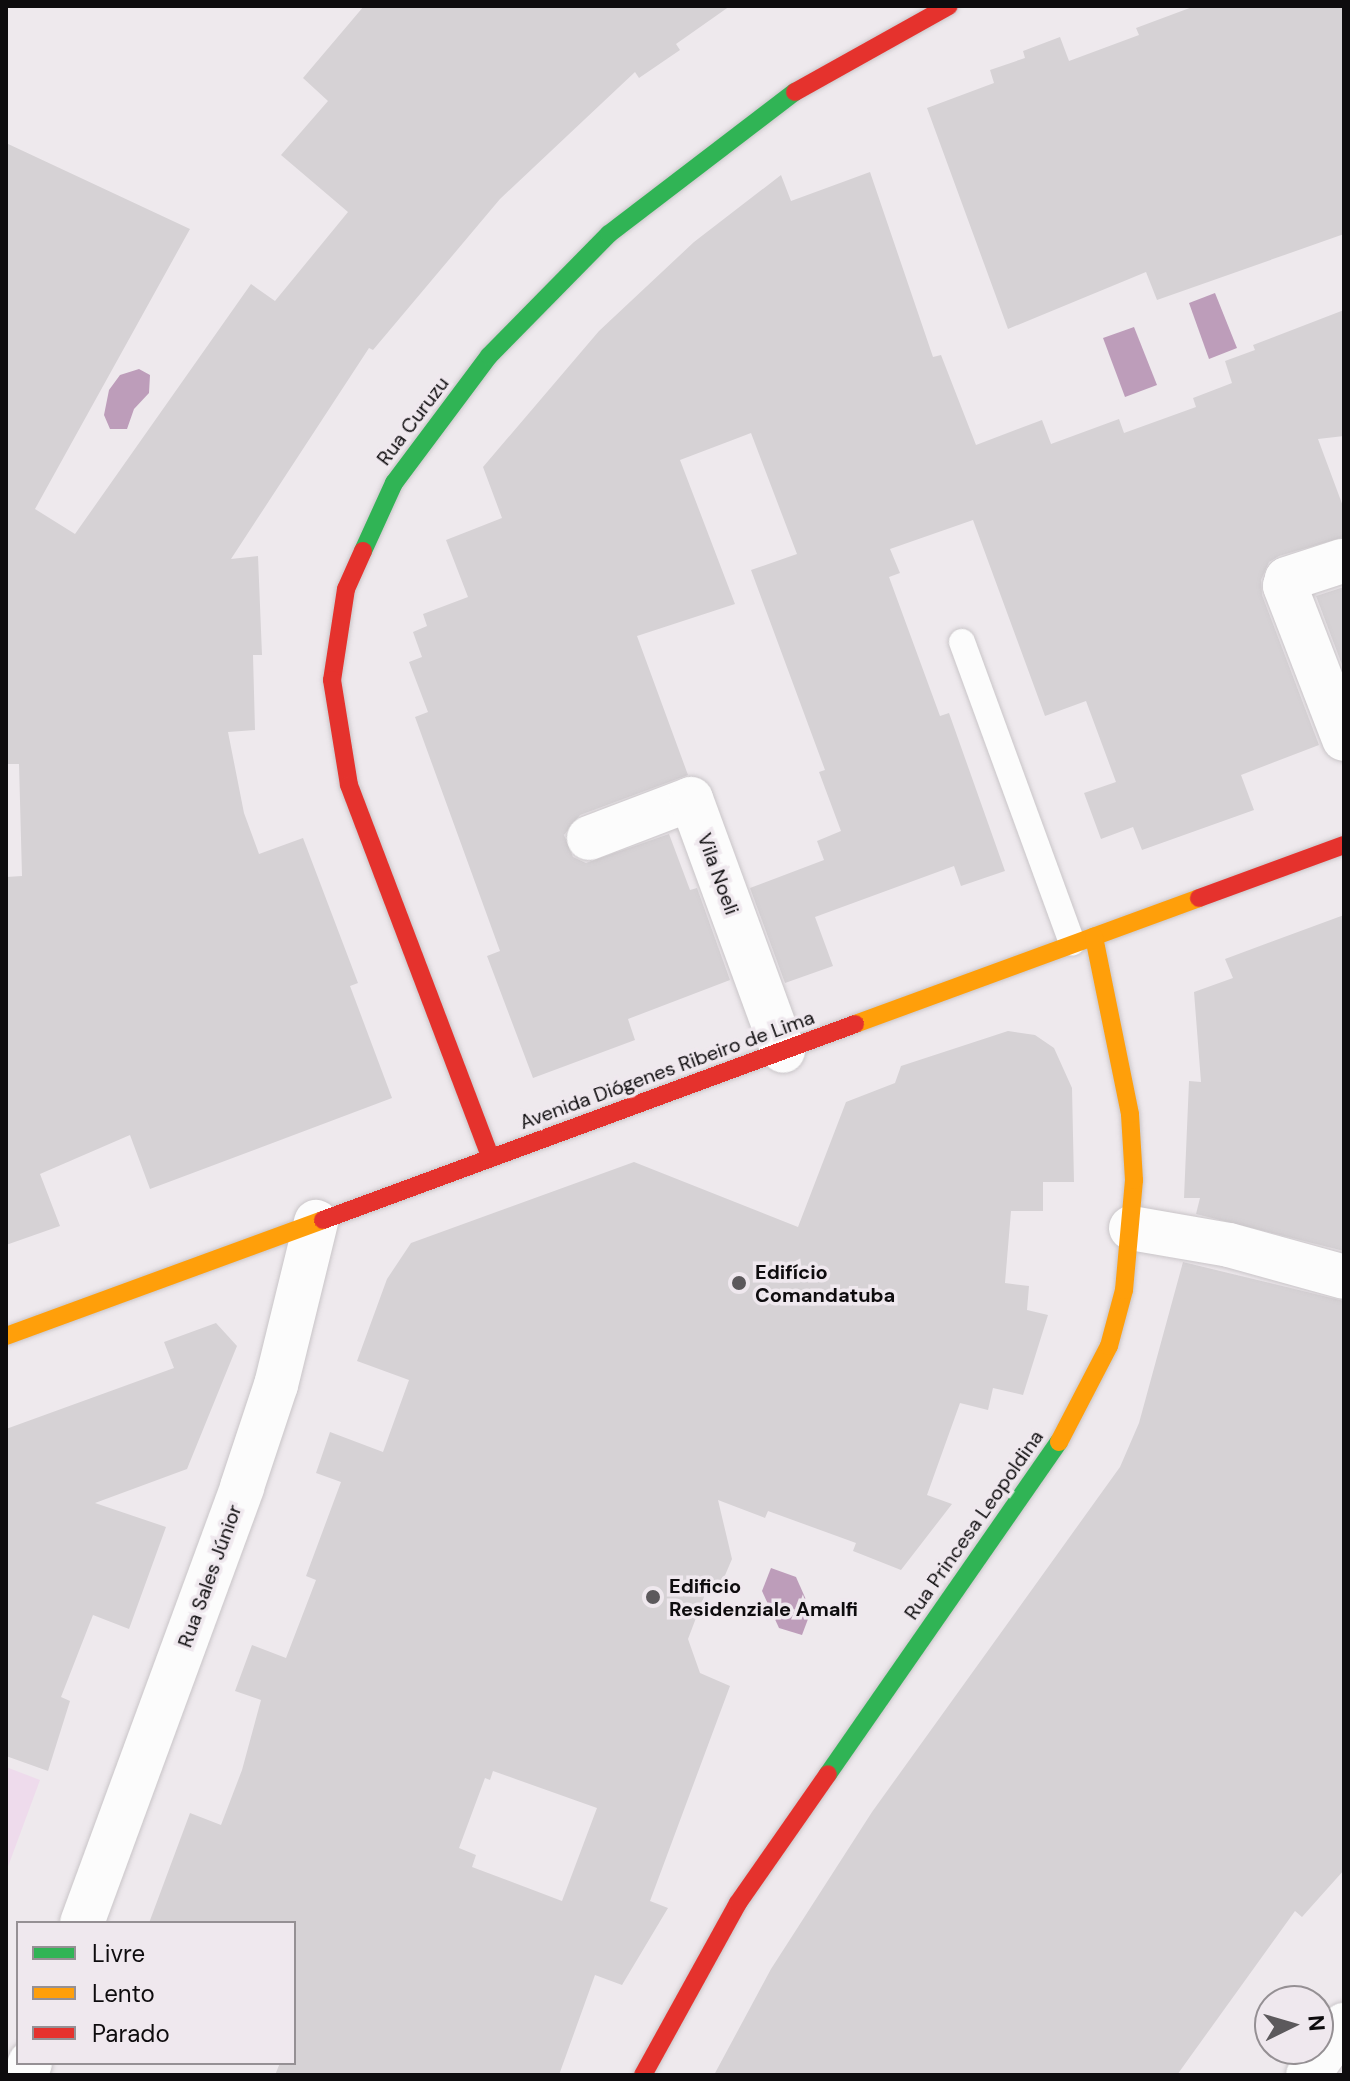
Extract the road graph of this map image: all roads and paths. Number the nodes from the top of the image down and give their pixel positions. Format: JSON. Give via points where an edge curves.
{"nodes":[{"id":1,"x":949,"y":6,"type":"edge"},
{"id":2,"x":1342,"y":561,"type":"dead end"},
{"id":3,"x":962,"y":642,"type":"dead end"},
{"id":4,"x":1344,"y":739,"type":"edge"},
{"id":5,"x":589,"y":838,"type":"dead end"},
{"id":6,"x":1344,"y":845,"type":"edge"},
{"id":7,"x":1083,"y":940,"type":"junction"},
{"id":8,"x":783,"y":1051,"type":"junction"},
{"id":9,"x":491,"y":1158,"type":"junction"},
{"id":10,"x":316,"y":1222,"type":"junction"},
{"id":11,"x":1131,"y":1228,"type":"junction"},
{"id":12,"x":1344,"y":1277,"type":"edge"},
{"id":13,"x":6,"y":1336,"type":"edge"},
{"id":14,"x":83,"y":1921,"type":"edge"},
{"id":15,"x":1344,"y":2025,"type":"edge"},
{"id":16,"x":643,"y":2075,"type":"edge"},
{"id":17,"x":1308,"y":2075,"type":"edge"}],
"edges":[{"from":1,"to":9,"type":"street","name":"Rua Curuzu","via":[[835,65],[745,125],[609,234],[489,356],[403,470],[346,589],[332,680],[349,785]]},
{"from":2,"to":4,"type":"street","via":[[1287,579],[1285,586]]},
{"from":3,"to":7,"type":"lane"},
{"from":5,"to":8,"type":"street","name":"Vila Noeli","via":[[691,799]]},
{"from":6,"to":7,"type":"street","name":"Avenida Diógenes Ribeiro de Lima"},
{"from":7,"to":8,"type":"street","name":"Avenida Diógenes Ribeiro de Lima"},
{"from":7,"to":11,"type":"street","name":"Rua Princesa Leopoldina","via":[[1130,1114]]},
{"from":8,"to":9,"type":"street","name":"Avenida Diógenes Ribeiro de Lima"},
{"from":9,"to":10,"type":"street","name":"Avenida Diógenes Ribeiro de Lima"},
{"from":10,"to":13,"type":"street","name":"Avenida Diógenes Ribeiro de Lima"},
{"from":10,"to":14,"type":"street","name":"Rua Sales Júnior","via":[[276,1385],[242,1487]]},
{"from":11,"to":12,"type":"street","via":[[1229,1245]]},
{"from":11,"to":16,"type":"street","name":"Rua Princesa Leopoldina","via":[[1124,1290],[1109,1346],[1076,1417],[738,1903]]},
{"from":15,"to":17,"type":"street"}]}
